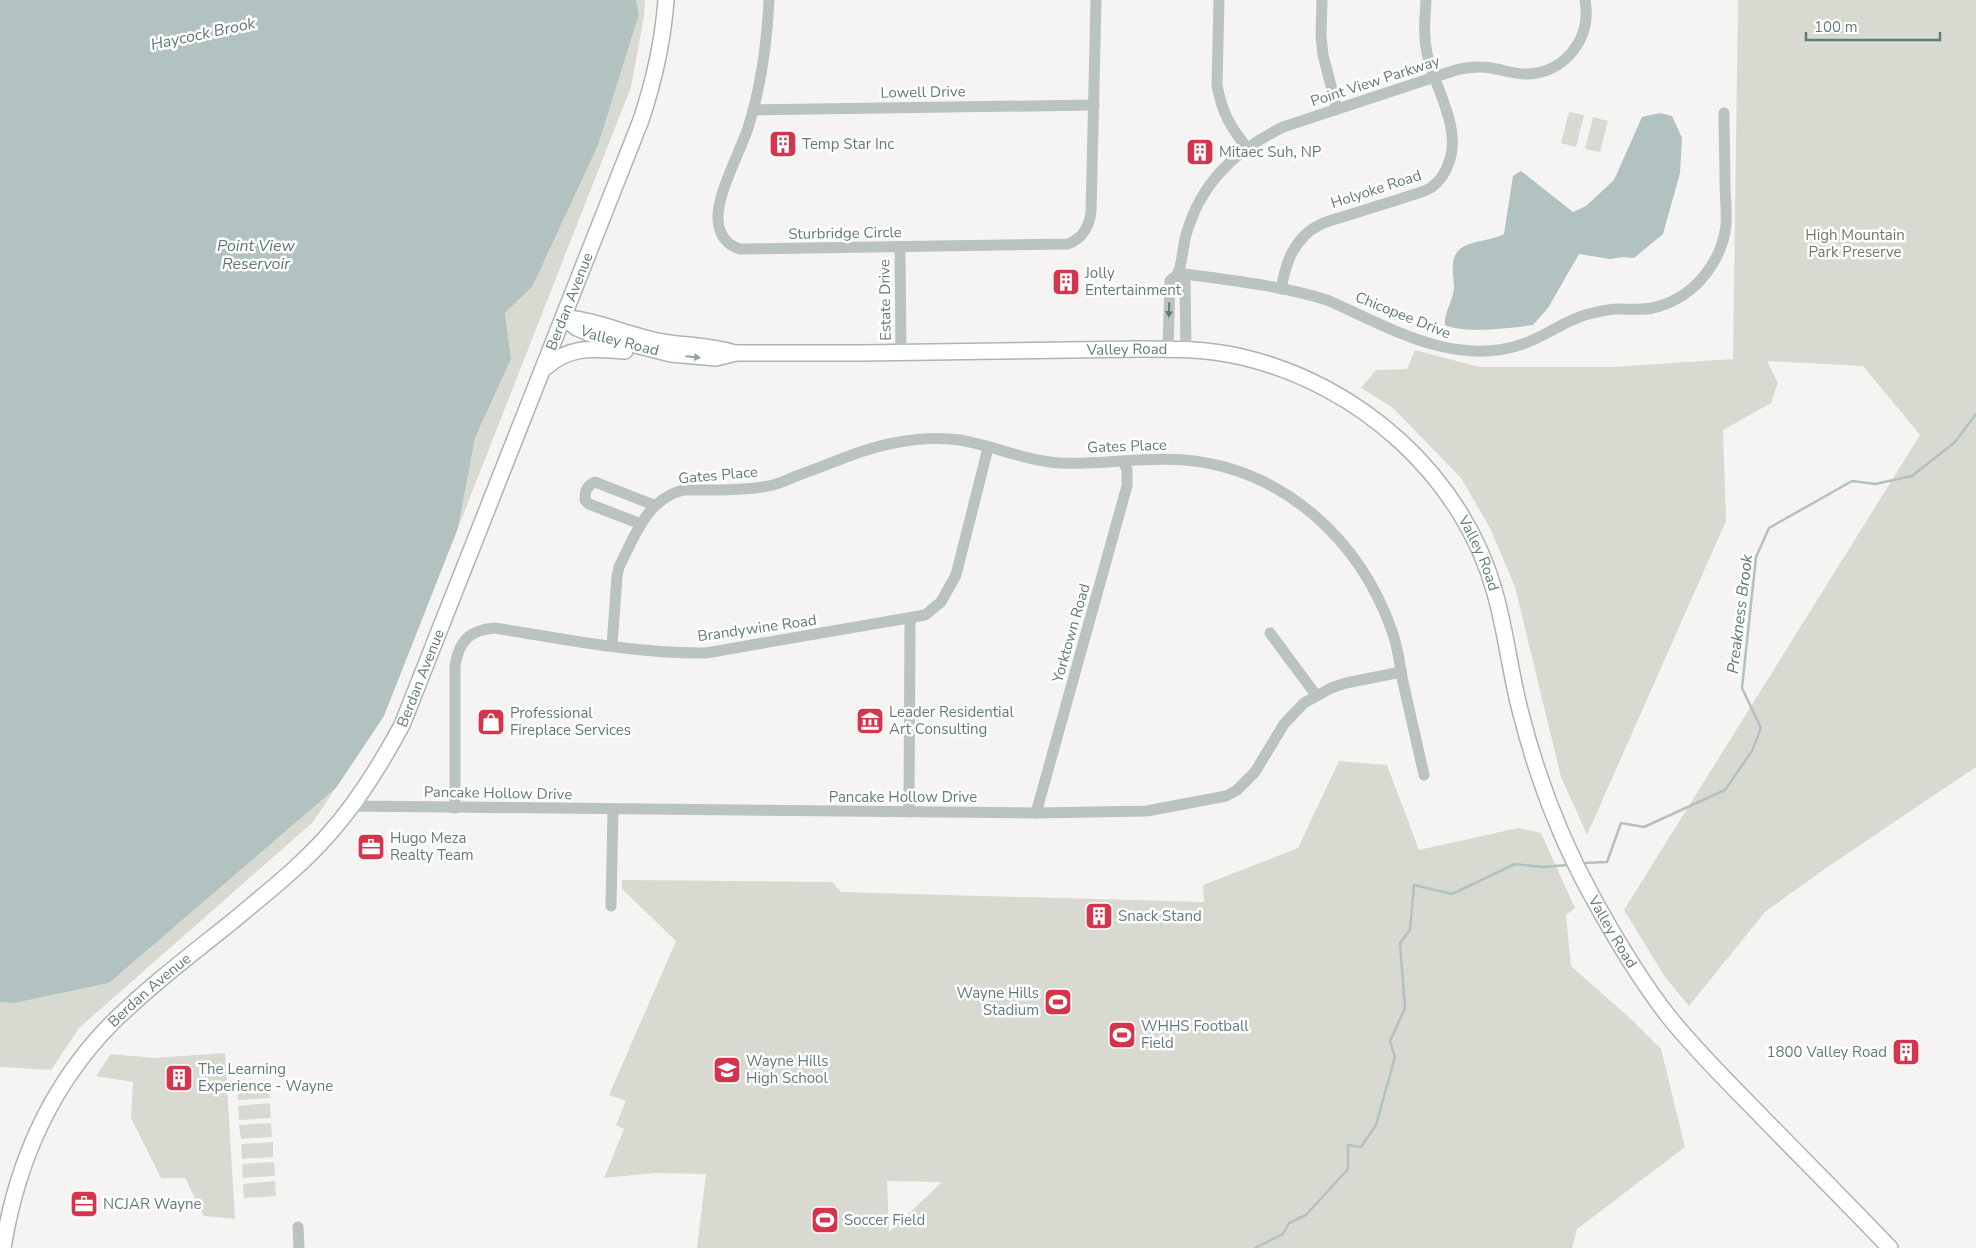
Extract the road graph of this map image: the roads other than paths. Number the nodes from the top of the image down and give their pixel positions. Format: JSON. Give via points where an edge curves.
{"nodes":[{"id":1,"x":666,"y":0,"type":"edge"},
{"id":2,"x":769,"y":0,"type":"edge"},
{"id":3,"x":1096,"y":0,"type":"edge"},
{"id":4,"x":1219,"y":0,"type":"edge"},
{"id":5,"x":1322,"y":0,"type":"edge"},
{"id":6,"x":1426,"y":0,"type":"edge"},
{"id":7,"x":1585,"y":0,"type":"edge"},
{"id":8,"x":1436,"y":76,"type":"junction"},
{"id":9,"x":1094,"y":105,"type":"junction"},
{"id":10,"x":1338,"y":109,"type":"junction"},
{"id":11,"x":753,"y":110,"type":"junction"},
{"id":12,"x":1724,"y":113,"type":"dead end"},
{"id":13,"x":1247,"y":148,"type":"junction"},
{"id":14,"x":900,"y":247,"type":"junction"},
{"id":15,"x":1178,"y":273,"type":"junction"},
{"id":16,"x":1281,"y":289,"type":"junction"},
{"id":17,"x":564,"y":318,"type":"junction"},
{"id":18,"x":1168,"y":349,"type":"junction"},
{"id":19,"x":1186,"y":349,"type":"junction"},
{"id":20,"x":736,"y":353,"type":"junction"},
{"id":21,"x":901,"y":353,"type":"junction"},
{"id":22,"x":671,"y":354,"type":"junction"},
{"id":23,"x":544,"y":368,"type":"junction"},
{"id":24,"x":988,"y":448,"type":"junction"},
{"id":25,"x":1123,"y":461,"type":"junction"},
{"id":26,"x":654,"y":505,"type":"junction"},
{"id":27,"x":641,"y":524,"type":"junction"},
{"id":28,"x":910,"y":619,"type":"junction"},
{"id":29,"x":1270,"y":633,"type":"dead end"},
{"id":30,"x":612,"y":646,"type":"junction"},
{"id":31,"x":1401,"y":672,"type":"junction"},
{"id":32,"x":1316,"y":695,"type":"junction"},
{"id":33,"x":1424,"y":775,"type":"dead end"},
{"id":34,"x":351,"y":806,"type":"junction"},
{"id":35,"x":455,"y":808,"type":"junction"},
{"id":36,"x":613,"y":810,"type":"junction"},
{"id":37,"x":908,"y":812,"type":"junction"},
{"id":38,"x":1036,"y":813,"type":"junction"},
{"id":39,"x":611,"y":906,"type":"dead end"},
{"id":40,"x":298,"y":1227,"type":"dead end"},
{"id":41,"x":3,"y":1248,"type":"edge"},
{"id":42,"x":299,"y":1248,"type":"edge"},
{"id":43,"x":1890,"y":1248,"type":"edge"}],
"edges":[{"from":1,"to":17,"type":"main road","name":"Berdan Avenue","via":[[650,93]]},
{"from":2,"to":11,"type":"street","name":"Sturbridge Circle","via":[[765,49]]},
{"from":3,"to":9,"type":"street"},
{"from":4,"to":13,"type":"street","via":[[1217,85],[1229,124]]},
{"from":5,"to":10,"type":"street","via":[[1323,55]]},
{"from":6,"to":8,"type":"street","name":"Holyoke Road","via":[[1425,41]]},
{"from":7,"to":8,"type":"street","name":"Point View Parkway","via":[[1586,16],[1581,38],[1570,56],[1550,69],[1517,74],[1491,68],[1466,68]]},
{"from":8,"to":10,"type":"street","name":"Point View Parkway"},
{"from":8,"to":16,"type":"street","name":"Holyoke Road","via":[[1452,139],[1450,161],[1440,179],[1426,191],[1310,230],[1290,256]]},
{"from":9,"to":11,"type":"street","name":"Lowell Drive"},
{"from":9,"to":14,"type":"street","name":"Sturbridge Circle","via":[[1092,212],[1086,229],[1075,241],[1068,244]]},
{"from":10,"to":13,"type":"street","name":"Point View Parkway","via":[[1283,127]]},
{"from":11,"to":14,"type":"street","name":"Sturbridge Circle","via":[[718,210],[719,228],[727,243],[740,249]]},
{"from":12,"to":16,"type":"street","name":"Chicopee Drive","via":[[1724,236],[1716,260],[1701,280],[1670,303],[1645,309],[1586,314],[1521,345],[1478,352],[1434,346],[1327,300]]},
{"from":13,"to":15,"type":"street","name":"Point View Parkway","via":[[1210,184],[1192,217]]},
{"from":14,"to":21,"type":"street","name":"Estate Drive"},
{"from":15,"to":16,"type":"street","name":"Chicopee Drive"},
{"from":15,"to":18,"type":"street","name":"Point View Parkway","one_way":true,"via":[[1170,281]]},
{"from":15,"to":19,"type":"street","via":[[1185,282]]},
{"from":17,"to":20,"type":"main road","name":"Valley Road","via":[[581,318],[660,341],[716,347]]},
{"from":17,"to":22,"type":"main road","name":"Valley Road","via":[[591,334]]},
{"from":17,"to":23,"type":"main road","name":"Berdan Avenue"},
{"from":18,"to":19,"type":"main road","name":"Valley Road"},
{"from":18,"to":21,"type":"main road","name":"Valley Road"},
{"from":19,"to":43,"type":"main road","name":"Valley Road","via":[[1220,352],[1260,362],[1327,388],[1404,444],[1445,491],[1472,537],[1495,592],[1520,710],[1542,784],[1576,864],[1607,922],[1648,989],[1692,1044]]},
{"from":20,"to":21,"type":"main road","name":"Valley Road"},
{"from":22,"to":20,"type":"main road","name":"Valley Road","one_way":true,"via":[[716,358]]},
{"from":22,"to":23,"type":"main road","via":[[582,349],[556,358]]},
{"from":23,"to":34,"type":"main road","name":"Berdan Avenue","via":[[402,725],[378,768]]},
{"from":24,"to":25,"type":"street","name":"Gates Place","via":[[1026,459],[1065,464]]},
{"from":24,"to":26,"type":"street","name":"Gates Place","via":[[945,439],[895,442],[772,485],[683,490]]},
{"from":24,"to":28,"type":"street","name":"Brandywine Road","via":[[956,574],[948,593],[933,610]]},
{"from":25,"to":31,"type":"street","name":"Gates Place","via":[[1186,460],[1226,468],[1272,486],[1311,511],[1339,538],[1368,578],[1393,633]]},
{"from":25,"to":38,"type":"street","name":"Yorktown Road","via":[[1128,486]]},
{"from":26,"to":27,"type":"street","name":"Gates Place"},
{"from":26,"to":27,"type":"street","via":[[595,482],[589,485],[585,500],[589,504]]},
{"from":27,"to":30,"type":"street","name":"Gates Place","via":[[619,567]]},
{"from":28,"to":30,"type":"street","name":"Brandywine Road","via":[[706,653]]},
{"from":28,"to":37,"type":"street"},
{"from":29,"to":32,"type":"street"},
{"from":30,"to":35,"type":"street","name":"Brandywine Road","via":[[495,628],[470,635],[459,650],[455,666]]},
{"from":31,"to":32,"type":"street","name":"Pancake Hollow Drive","via":[[1346,683]]},
{"from":31,"to":33,"type":"street","name":"Gates Place"},
{"from":32,"to":38,"type":"street","name":"Pancake Hollow Drive","via":[[1284,724],[1255,772],[1226,796],[1147,812]]},
{"from":34,"to":35,"type":"street","name":"Pancake Hollow Drive"},
{"from":34,"to":41,"type":"main road","name":"Berdan Avenue","via":[[305,859],[132,1004],[95,1041],[52,1102],[33,1138],[8,1215]]},
{"from":35,"to":36,"type":"street","name":"Pancake Hollow Drive"},
{"from":36,"to":37,"type":"street","name":"Pancake Hollow Drive"},
{"from":36,"to":39,"type":"street"},
{"from":37,"to":38,"type":"street","name":"Pancake Hollow Drive"},
{"from":40,"to":42,"type":"street"}]}
